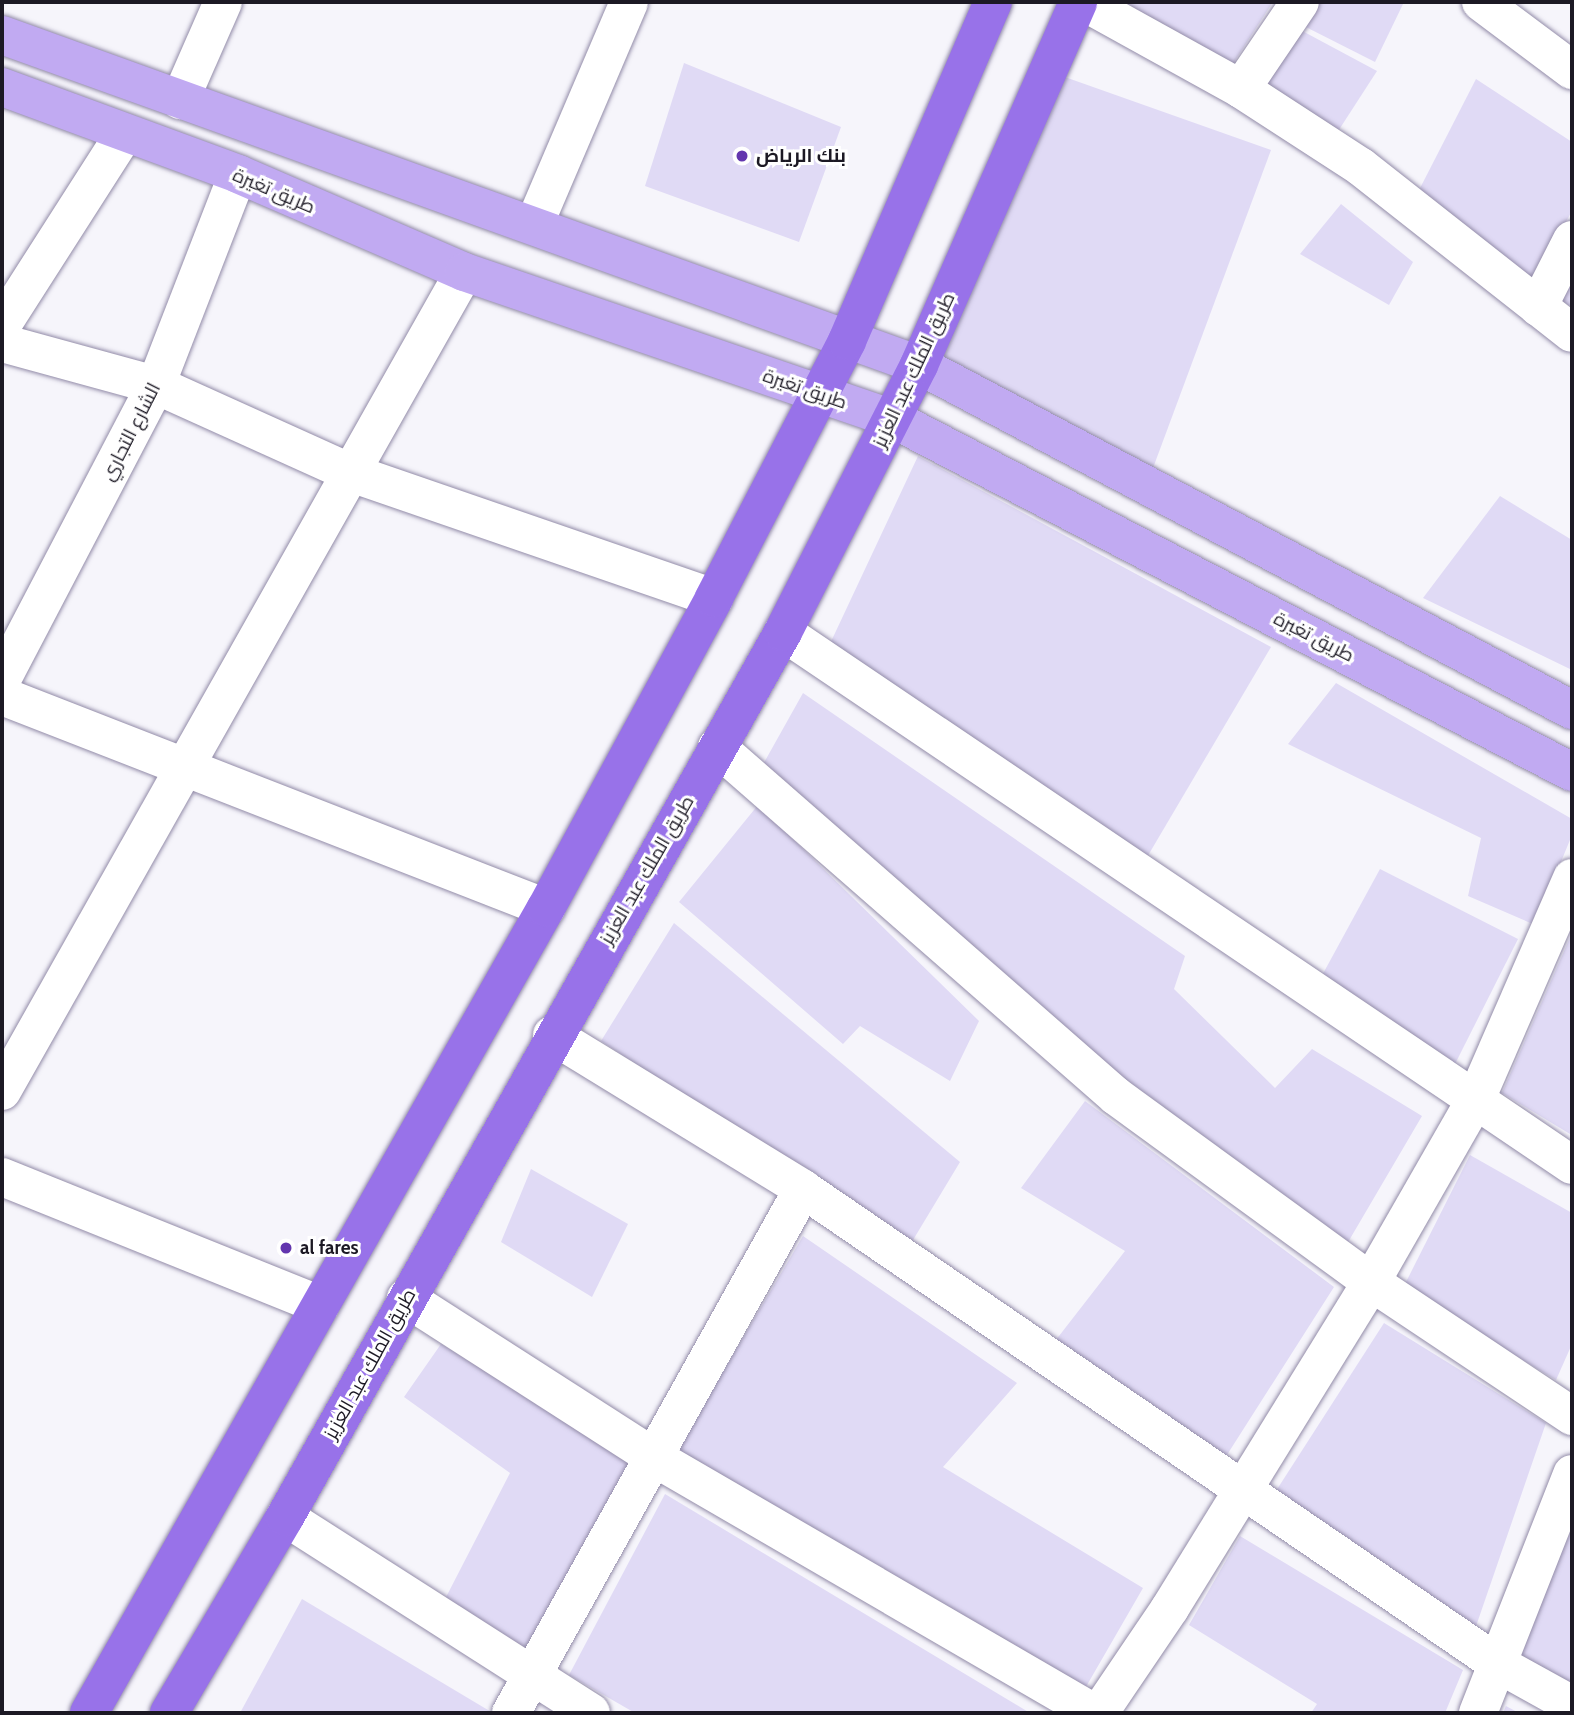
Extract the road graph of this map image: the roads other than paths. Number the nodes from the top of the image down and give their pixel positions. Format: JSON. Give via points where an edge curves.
{"nodes":[{"id":1,"x":223,"y":2,"type":"edge"},
{"id":2,"x":629,"y":2,"type":"edge"},
{"id":3,"x":993,"y":2,"type":"edge"},
{"id":4,"x":1078,"y":2,"type":"edge"},
{"id":5,"x":1084,"y":2,"type":"edge"},
{"id":6,"x":1300,"y":2,"type":"edge"},
{"id":7,"x":1481,"y":2,"type":"edge"},
{"id":8,"x":2,"y":36,"type":"edge"},
{"id":9,"x":1572,"y":69,"type":"edge"},
{"id":10,"x":2,"y":87,"type":"edge"},
{"id":11,"x":1241,"y":89,"type":"junction"},
{"id":12,"x":180,"y":100,"type":"junction"},
{"id":13,"x":124,"y":134,"type":"junction"},
{"id":14,"x":238,"y":174,"type":"junction"},
{"id":15,"x":534,"y":225,"type":"junction"},
{"id":16,"x":1572,"y":240,"type":"edge"},
{"id":17,"x":464,"y":272,"type":"junction"},
{"id":18,"x":1538,"y":307,"type":"junction"},
{"id":19,"x":2,"y":325,"type":"edge"},
{"id":20,"x":1572,"y":333,"type":"edge"},
{"id":21,"x":847,"y":341,"type":"junction"},
{"id":22,"x":2,"y":343,"type":"edge"},
{"id":23,"x":919,"y":365,"type":"junction"},
{"id":24,"x":156,"y":385,"type":"junction"},
{"id":25,"x":818,"y":393,"type":"junction"},
{"id":26,"x":892,"y":419,"type":"junction"},
{"id":27,"x":351,"y":473,"type":"junction"},
{"id":28,"x":714,"y":598,"type":"junction"},
{"id":29,"x":783,"y":632,"type":"junction"},
{"id":30,"x":2,"y":679,"type":"edge"},
{"id":31,"x":2,"y":696,"type":"edge"},
{"id":32,"x":1572,"y":710,"type":"edge"},
{"id":33,"x":717,"y":747,"type":"junction"},
{"id":34,"x":183,"y":770,"type":"junction"},
{"id":35,"x":1572,"y":772,"type":"edge"},
{"id":36,"x":1572,"y":878,"type":"edge"},
{"id":37,"x":546,"y":908,"type":"junction"},
{"id":38,"x":552,"y":1035,"type":"junction"},
{"id":39,"x":2,"y":1091,"type":"edge"},
{"id":40,"x":1476,"y":1099,"type":"junction"},
{"id":41,"x":1572,"y":1165,"type":"edge"},
{"id":42,"x":2,"y":1177,"type":"edge"},
{"id":43,"x":803,"y":1189,"type":"junction"},
{"id":44,"x":1371,"y":1282,"type":"junction"},
{"id":45,"x":406,"y":1298,"type":"junction"},
{"id":46,"x":320,"y":1305,"type":"junction"},
{"id":47,"x":1572,"y":1416,"type":"edge"},
{"id":48,"x":655,"y":1458,"type":"junction"},
{"id":49,"x":1572,"y":1474,"type":"edge"},
{"id":50,"x":1244,"y":1488,"type":"junction"},
{"id":51,"x":285,"y":1517,"type":"junction"},
{"id":52,"x":1498,"y":1664,"type":"junction"},
{"id":53,"x":533,"y":1678,"type":"junction"},
{"id":54,"x":1572,"y":1705,"type":"edge"},
{"id":55,"x":178,"y":1706,"type":"edge"},
{"id":56,"x":89,"y":1713,"type":"edge"},
{"id":57,"x":510,"y":1713,"type":"edge"},
{"id":58,"x":591,"y":1713,"type":"edge"},
{"id":59,"x":1094,"y":1713,"type":"edge"},
{"id":60,"x":1099,"y":1713,"type":"edge"},
{"id":61,"x":1478,"y":1713,"type":"edge"}],
"edges":[{"from":1,"to":12,"type":"street"},
{"from":2,"to":15,"type":"street"},
{"from":3,"to":21,"type":"highway"},
{"from":4,"to":23,"type":"highway","name":"طريق الملك عبد العزيز"},
{"from":5,"to":11,"type":"street"},
{"from":6,"to":11,"type":"street"},
{"from":7,"to":9,"type":"street"},
{"from":8,"to":12,"type":"main road"},
{"from":10,"to":13,"type":"main road","name":"طريق تغيرة"},
{"from":11,"to":18,"type":"street","via":[[1361,167]]},
{"from":12,"to":15,"type":"main road"},
{"from":13,"to":14,"type":"main road","name":"طريق تغيرة"},
{"from":13,"to":19,"type":"street"},
{"from":14,"to":17,"type":"main road","name":"طريق تغيرة"},
{"from":14,"to":24,"type":"street","name":"الشارع التجاري"},
{"from":15,"to":21,"type":"main road"},
{"from":16,"to":18,"type":"street"},
{"from":17,"to":25,"type":"main road","name":"طريق تغيرة"},
{"from":17,"to":27,"type":"street"},
{"from":18,"to":20,"type":"street"},
{"from":21,"to":23,"type":"main road"},
{"from":21,"to":25,"type":"highway"},
{"from":22,"to":24,"type":"street"},
{"from":23,"to":26,"type":"highway","name":"طريق الملك عبد العزيز"},
{"from":23,"to":32,"type":"main road"},
{"from":24,"to":27,"type":"street"},
{"from":24,"to":30,"type":"street","name":"الشارع التجاري"},
{"from":25,"to":26,"type":"main road","name":"طريق تغيرة"},
{"from":25,"to":28,"type":"highway"},
{"from":26,"to":29,"type":"highway","name":"طريق الملك عبد العزيز"},
{"from":26,"to":35,"type":"main road","name":"طريق تغيرة"},
{"from":27,"to":28,"type":"street"},
{"from":27,"to":34,"type":"street"},
{"from":28,"to":37,"type":"highway"},
{"from":29,"to":33,"type":"highway","name":"طريق الملك عبد العزيز"},
{"from":29,"to":40,"type":"street"},
{"from":31,"to":34,"type":"street"},
{"from":33,"to":38,"type":"highway","name":"طريق الملك عبد العزيز"},
{"from":33,"to":44,"type":"street","via":[[1116,1096]]},
{"from":34,"to":37,"type":"street"},
{"from":34,"to":39,"type":"street"},
{"from":36,"to":40,"type":"street"},
{"from":37,"to":46,"type":"highway"},
{"from":38,"to":43,"type":"street"},
{"from":38,"to":45,"type":"highway","name":"طريق الملك عبد العزيز"},
{"from":40,"to":41,"type":"street"},
{"from":40,"to":44,"type":"street"},
{"from":42,"to":46,"type":"street"},
{"from":43,"to":48,"type":"street"},
{"from":43,"to":50,"type":"street"},
{"from":44,"to":47,"type":"street"},
{"from":44,"to":50,"type":"street"},
{"from":45,"to":48,"type":"street"},
{"from":45,"to":51,"type":"highway","name":"طريق الملك عبد العزيز"},
{"from":46,"to":56,"type":"highway"},
{"from":48,"to":53,"type":"street"},
{"from":48,"to":59,"type":"street"},
{"from":49,"to":52,"type":"street"},
{"from":50,"to":52,"type":"street"},
{"from":50,"to":60,"type":"street"},
{"from":51,"to":53,"type":"street"},
{"from":51,"to":55,"type":"highway","name":"طريق الملك عبد العزيز"},
{"from":52,"to":54,"type":"street"},
{"from":52,"to":61,"type":"street"},
{"from":53,"to":57,"type":"street"},
{"from":53,"to":58,"type":"street"}]}
